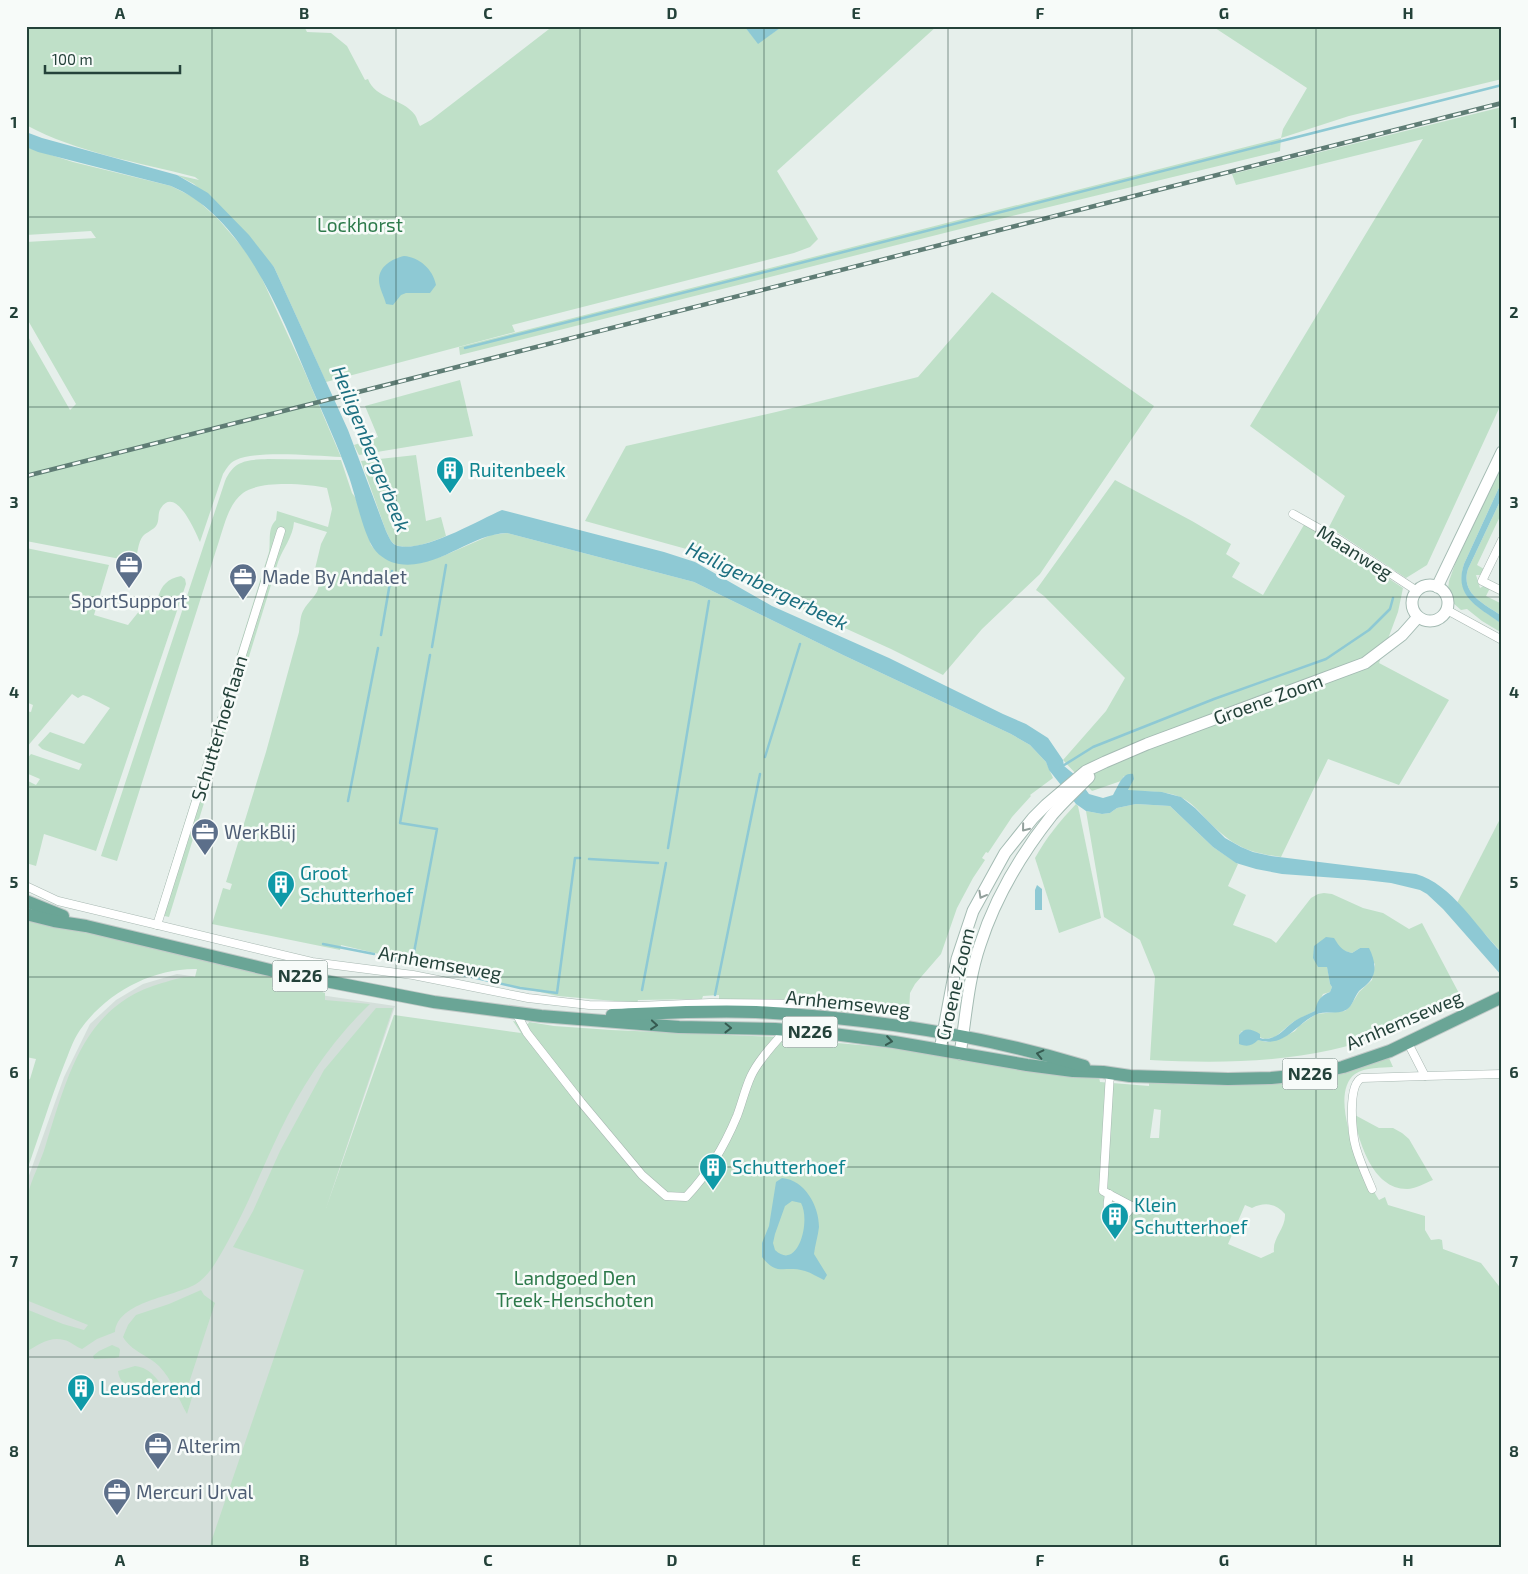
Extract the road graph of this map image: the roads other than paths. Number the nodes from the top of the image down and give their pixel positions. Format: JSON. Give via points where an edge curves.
{"nodes":[{"id":1,"x":1502,"y":452,"type":"edge"},
{"id":2,"x":1294,"y":514,"type":"dead end"},
{"id":3,"x":281,"y":531,"type":"dead end"},
{"id":4,"x":1502,"y":540,"type":"edge"},
{"id":5,"x":1437,"y":587,"type":"junction"},
{"id":6,"x":1417,"y":591,"type":"junction"},
{"id":7,"x":1502,"y":591,"type":"edge"},
{"id":8,"x":1446,"y":610,"type":"junction"},
{"id":9,"x":1418,"y":616,"type":"junction"},
{"id":10,"x":1502,"y":640,"type":"edge"},
{"id":11,"x":1049,"y":810,"type":"junction"},
{"id":12,"x":26,"y":886,"type":"edge"},
{"id":13,"x":26,"y":901,"type":"edge"},
{"id":14,"x":26,"y":914,"type":"edge"},
{"id":15,"x":157,"y":925,"type":"junction"},
{"id":16,"x":86,"y":926,"type":"junction"},
{"id":17,"x":1502,"y":997,"type":"edge"},
{"id":18,"x":857,"y":1007,"type":"dead end"},
{"id":19,"x":516,"y":1013,"type":"junction"},
{"id":20,"x":553,"y":1017,"type":"junction"},
{"id":21,"x":786,"y":1030,"type":"junction"},
{"id":22,"x":942,"y":1033,"type":"junction"},
{"id":23,"x":963,"y":1037,"type":"junction"},
{"id":24,"x":1408,"y":1043,"type":"junction"},
{"id":25,"x":940,"y":1050,"type":"junction"},
{"id":26,"x":960,"y":1054,"type":"junction"},
{"id":27,"x":1106,"y":1072,"type":"junction"},
{"id":28,"x":1502,"y":1074,"type":"edge"},
{"id":29,"x":1425,"y":1076,"type":"junction"},
{"id":30,"x":1372,"y":1189,"type":"dead end"},
{"id":31,"x":1109,"y":1194,"type":"junction"}],
"edges":[{"from":1,"to":5,"type":"main road"},
{"from":2,"to":6,"type":"street","name":"Maanweg"},
{"from":3,"to":15,"type":"street","name":"Schutterhoeflaan"},
{"from":4,"to":7,"type":"street","via":[[1482,581]]},
{"from":5,"to":6,"type":"main road","via":[[1427,586]]},
{"from":5,"to":8,"type":"main road","via":[[1446,596]]},
{"from":6,"to":9,"type":"main road","via":[[1412,604]]},
{"from":8,"to":9,"type":"main road","via":[[1434,621],[1425,621]]},
{"from":8,"to":10,"type":"street"},
{"from":9,"to":11,"type":"main road","name":"Groene Zoom","via":[[1402,635],[1364,663],[1105,762]]},
{"from":11,"to":22,"type":"main road","name":"Groene Zoom","one_way":true,"via":[[1033,818],[1005,853],[973,911],[957,959]]},
{"from":11,"to":23,"type":"main road","name":"Groene Zoom","via":[[1022,856],[980,945]]},
{"from":12,"to":15,"type":"street","name":"Arnhemseweg","via":[[58,901]]},
{"from":13,"to":16,"type":"main road","name":"Arnhemseweg","number":"N226"},
{"from":14,"to":16,"type":"main road","name":"Arnhemseweg","number":"N226"},
{"from":15,"to":18,"type":"street","name":"Arnhemseweg","via":[[305,961],[412,975],[528,998],[638,1006],[710,1003]]},
{"from":16,"to":19,"type":"main road","name":"Arnhemseweg","number":"N226","via":[[328,982]]},
{"from":17,"to":24,"type":"main road","name":"Arnhemseweg","number":"N226"},
{"from":19,"to":20,"type":"main road","name":"Arnhemseweg","number":"N226"},
{"from":19,"to":21,"type":"street","name":"Arnhemseweg","via":[[527,1034],[581,1102],[642,1174],[666,1196],[686,1197],[699,1183],[723,1144],[751,1075]]},
{"from":20,"to":21,"type":"main road","name":"Arnhemseweg","number":"N226","one_way":true,"via":[[679,1027]]},
{"from":20,"to":22,"type":"main road","name":"Arnhemseweg","number":"N226","via":[[755,1012],[868,1021]]},
{"from":21,"to":25,"type":"main road","name":"Arnhemseweg","number":"N226","one_way":true},
{"from":22,"to":23,"type":"main road","name":"Arnhemseweg","number":"N226"},
{"from":22,"to":25,"type":"main road","name":"Groene Zoom"},
{"from":23,"to":26,"type":"main road","name":"Groene Zoom"},
{"from":27,"to":23,"type":"main road","name":"Arnhemseweg","number":"N226","one_way":true},
{"from":24,"to":27,"type":"main road","name":"Arnhemseweg","number":"N226","via":[[1313,1074],[1228,1079]]},
{"from":24,"to":29,"type":"street"},
{"from":25,"to":26,"type":"main road","name":"Arnhemseweg","number":"N226"},
{"from":26,"to":27,"type":"main road","name":"Arnhemseweg","number":"N226","via":[[1073,1071]]},
{"from":27,"to":31,"type":"street","via":[[1103,1191]]},
{"from":28,"to":29,"type":"street"},
{"from":29,"to":30,"type":"street","via":[[1362,1078],[1356,1083],[1352,1101],[1355,1146]]},
{"from":31,"to":31,"type":"street","via":[[1135,1208],[1113,1219],[1107,1210]]}]}
